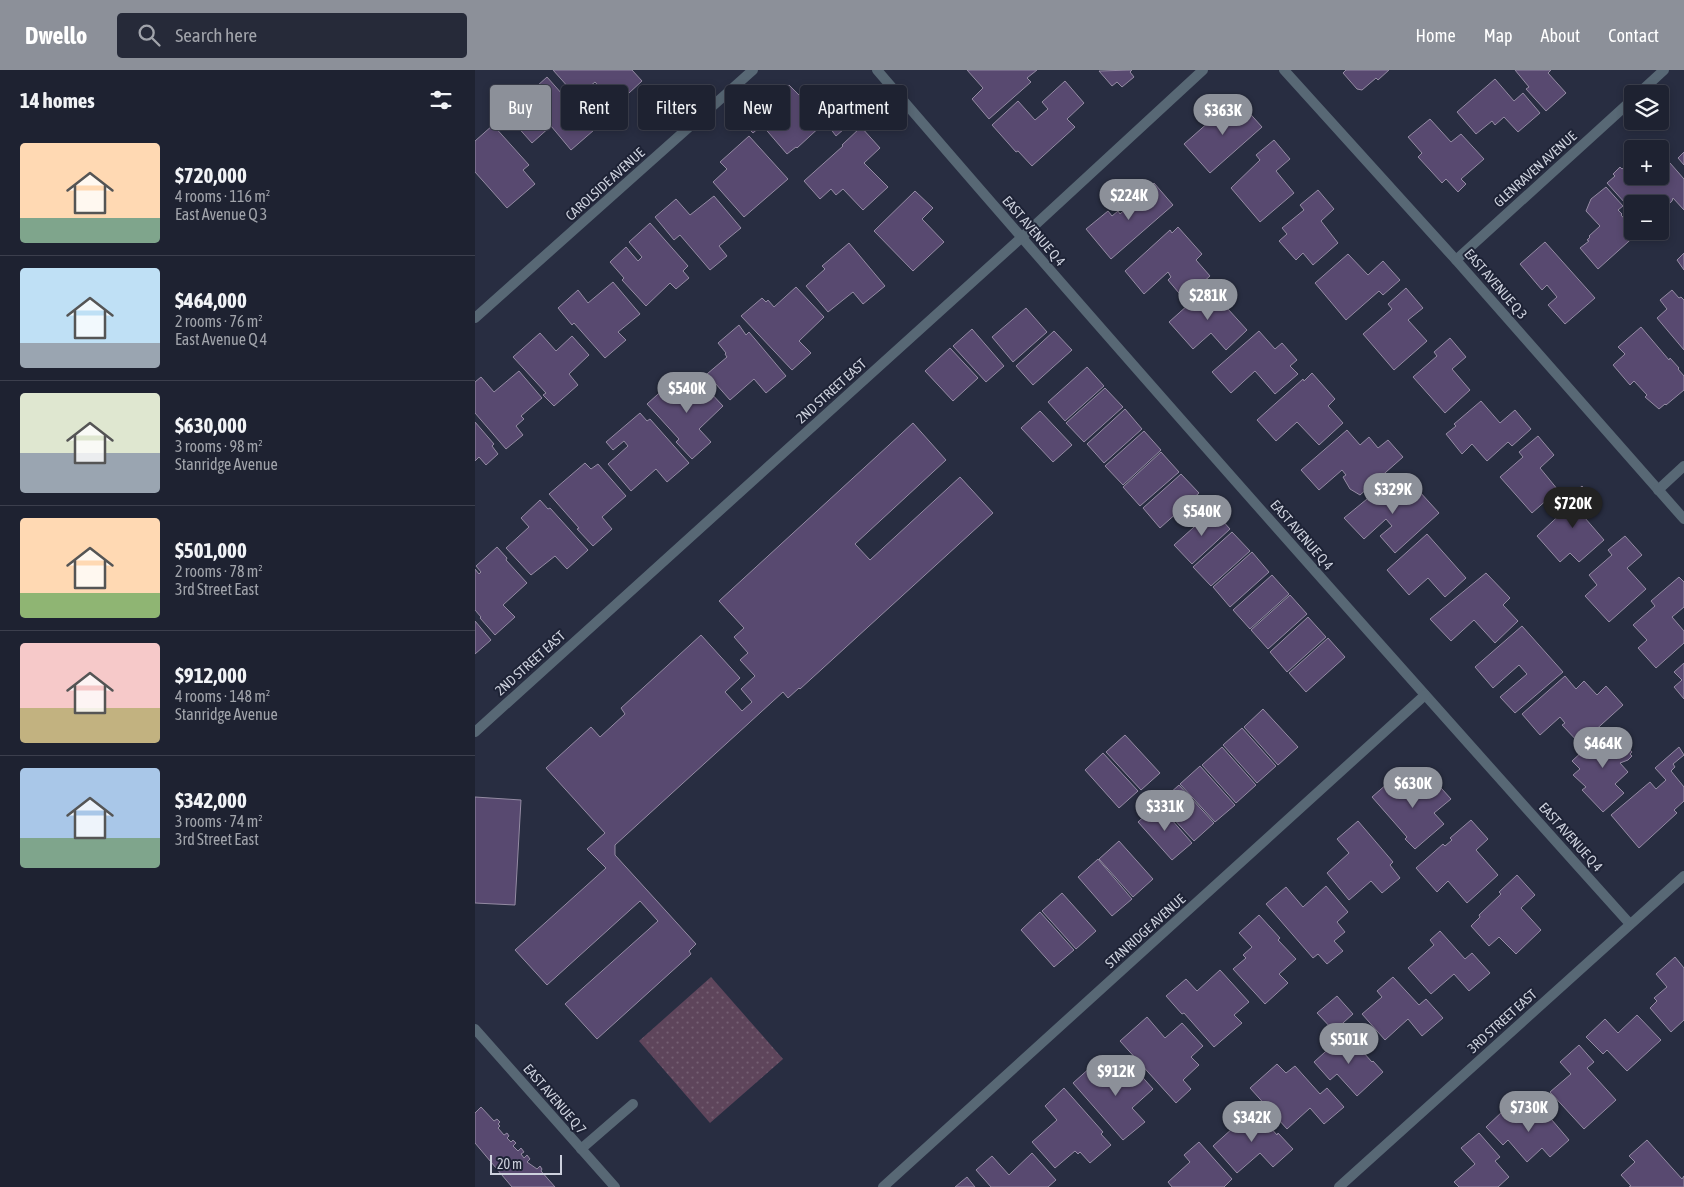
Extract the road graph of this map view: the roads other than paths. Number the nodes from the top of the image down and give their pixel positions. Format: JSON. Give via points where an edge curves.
{"nodes":[{"id":1,"x":753,"y":70,"type":"edge"},
{"id":2,"x":877,"y":70,"type":"edge"},
{"id":3,"x":1203,"y":70,"type":"edge"},
{"id":4,"x":1285,"y":70,"type":"edge"},
{"id":5,"x":1664,"y":70,"type":"edge"},
{"id":6,"x":1648,"y":85,"type":"edge"},
{"id":7,"x":1624,"y":107,"type":"edge"},
{"id":8,"x":1021,"y":238,"type":"junction"},
{"id":9,"x":1456,"y":260,"type":"junction"},
{"id":10,"x":475,"y":318,"type":"edge"},
{"id":11,"x":1684,"y":466,"type":"edge"},
{"id":12,"x":1658,"y":490,"type":"junction"},
{"id":13,"x":1684,"y":519,"type":"edge"},
{"id":14,"x":1425,"y":695,"type":"junction"},
{"id":15,"x":475,"y":732,"type":"edge"},
{"id":16,"x":1684,"y":876,"type":"edge"},
{"id":17,"x":1630,"y":924,"type":"junction"},
{"id":18,"x":475,"y":1029,"type":"edge"},
{"id":19,"x":633,"y":1104,"type":"dead end"},
{"id":20,"x":581,"y":1149,"type":"junction"},
{"id":21,"x":615,"y":1187,"type":"edge"},
{"id":22,"x":883,"y":1187,"type":"edge"},
{"id":23,"x":1339,"y":1187,"type":"edge"}],
"edges":[{"from":1,"to":10,"type":"street","name":"CAROLSIDE AVENUE"},
{"from":2,"to":8,"type":"street","name":"EAST AVENUE Q 4"},
{"from":3,"to":8,"type":"street","name":"2ND STREET EAST"},
{"from":4,"to":9,"type":"street","name":"EAST AVENUE Q 3"},
{"from":5,"to":6,"type":"street"},
{"from":7,"to":9,"type":"street","name":"GLENRAVEN AVENUE"},
{"from":8,"to":14,"type":"street","name":"EAST AVENUE Q 4"},
{"from":8,"to":15,"type":"street","name":"2ND STREET EAST"},
{"from":9,"to":12,"type":"street","name":"EAST AVENUE Q 3"},
{"from":11,"to":12,"type":"street"},
{"from":12,"to":13,"type":"street","name":"EAST AVENUE Q 3"},
{"from":14,"to":17,"type":"street","name":"EAST AVENUE Q 4"},
{"from":14,"to":22,"type":"street","name":"STANRIDGE AVENUE"},
{"from":16,"to":17,"type":"street","name":"3RD STREET EAST"},
{"from":17,"to":23,"type":"street","name":"3RD STREET EAST"},
{"from":18,"to":20,"type":"street","name":"EAST AVENUE Q 7"},
{"from":19,"to":20,"type":"street"},
{"from":20,"to":21,"type":"street","name":"EAST AVENUE Q 7"}]}
